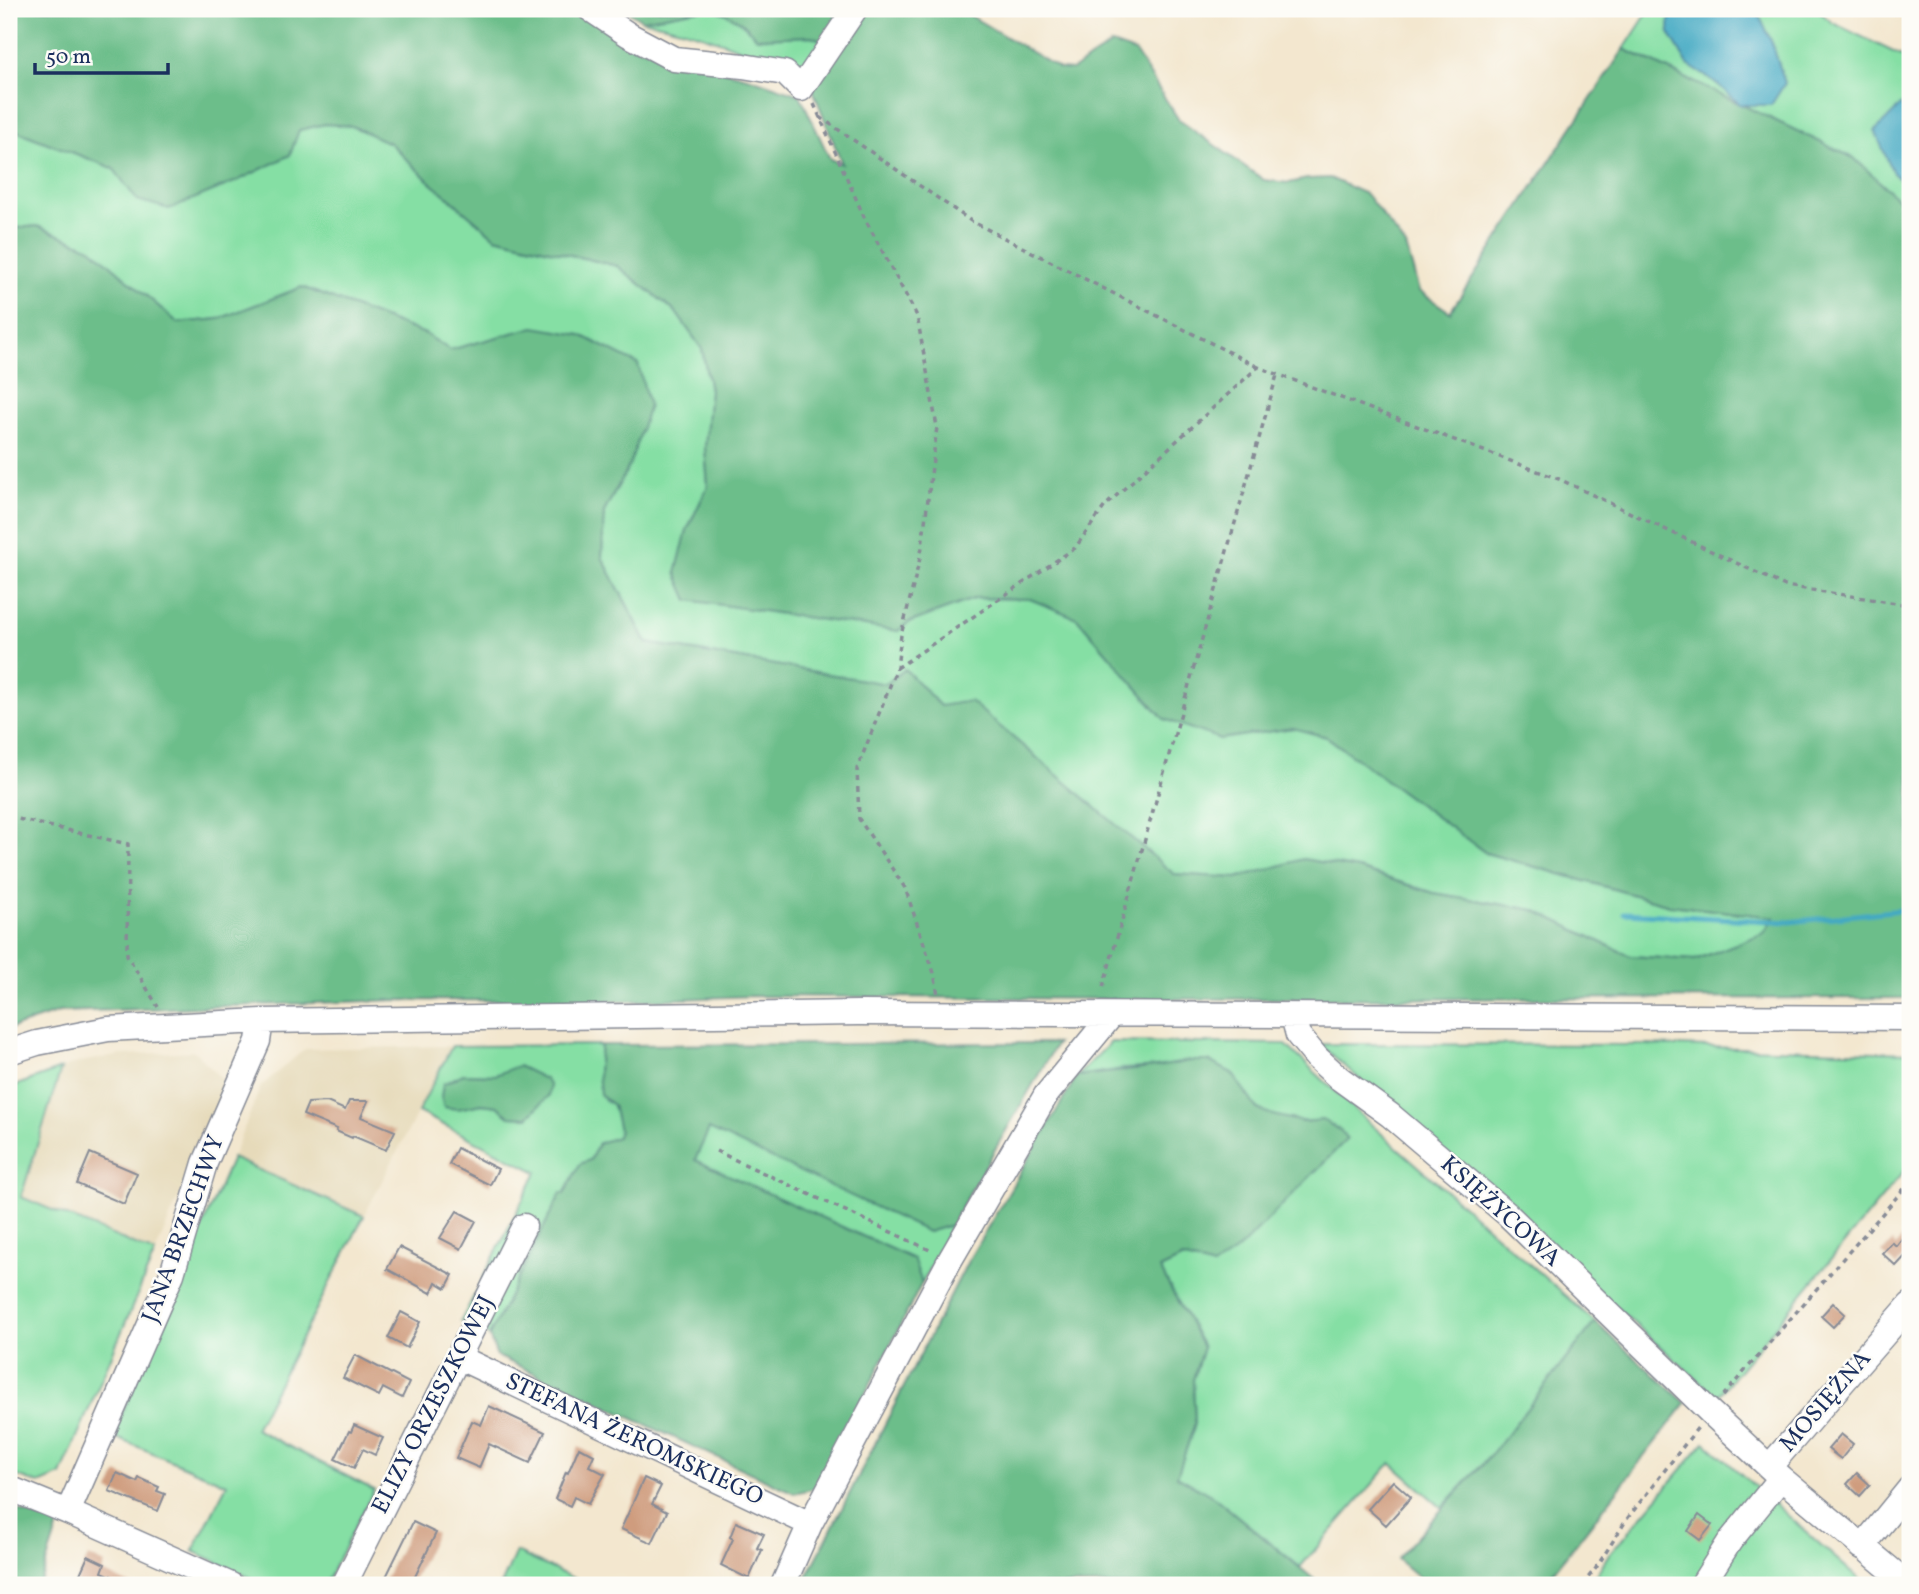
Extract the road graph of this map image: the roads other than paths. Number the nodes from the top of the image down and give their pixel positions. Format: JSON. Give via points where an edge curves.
{"nodes":[{"id":1,"x":590,"y":9,"type":"edge"},
{"id":2,"x":855,"y":9,"type":"edge"},
{"id":3,"x":1111,"y":1016,"type":"junction"},
{"id":4,"x":1293,"y":1016,"type":"junction"},
{"id":5,"x":1910,"y":1018,"type":"edge"},
{"id":6,"x":261,"y":1021,"type":"junction"},
{"id":7,"x":9,"y":1052,"type":"edge"},
{"id":8,"x":524,"y":1226,"type":"dead end"},
{"id":9,"x":1910,"y":1305,"type":"edge"},
{"id":10,"x":458,"y":1357,"type":"junction"},
{"id":11,"x":1775,"y":1472,"type":"junction"},
{"id":12,"x":9,"y":1488,"type":"edge"},
{"id":13,"x":1910,"y":1488,"type":"edge"},
{"id":14,"x":68,"y":1512,"type":"junction"},
{"id":15,"x":810,"y":1524,"type":"junction"},
{"id":16,"x":1861,"y":1546,"type":"junction"},
{"id":17,"x":1895,"y":1581,"type":"edge"},
{"id":18,"x":231,"y":1585,"type":"edge"},
{"id":19,"x":344,"y":1585,"type":"edge"},
{"id":20,"x":783,"y":1585,"type":"edge"},
{"id":21,"x":1702,"y":1585,"type":"edge"}],
"edges":[{"from":1,"to":2,"type":"street","via":[[674,59],[785,73],[801,89]]},
{"from":3,"to":4,"type":"street"},
{"from":3,"to":6,"type":"street"},
{"from":3,"to":15,"type":"street","via":[[1046,1095],[950,1260]]},
{"from":4,"to":5,"type":"street"},
{"from":4,"to":11,"type":"street","name":"KSIĘŻYCOWA","via":[[1298,1035],[1317,1058],[1507,1214]]},
{"from":6,"to":7,"type":"street","via":[[108,1029]]},
{"from":6,"to":14,"type":"street","name":"JANA BRZECHWY","via":[[258,1041],[205,1163],[172,1274]]},
{"from":8,"to":10,"type":"street","name":"ELIZY ORZESZKOWEJ"},
{"from":9,"to":11,"type":"street","name":"MOSIĘŻNA"},
{"from":10,"to":15,"type":"street","name":"STEFANA ŻEROMSKIEGO"},
{"from":10,"to":19,"type":"street","name":"ELIZY ORZESZKOWEJ"},
{"from":11,"to":16,"type":"street","name":"KSIĘŻYCOWA"},
{"from":11,"to":21,"type":"street","name":"MOSIĘŻNA"},
{"from":12,"to":14,"type":"street"},
{"from":13,"to":16,"type":"street"},
{"from":14,"to":18,"type":"street"},
{"from":15,"to":20,"type":"street"},
{"from":16,"to":17,"type":"street","name":"KSIĘŻYCOWA"}]}
